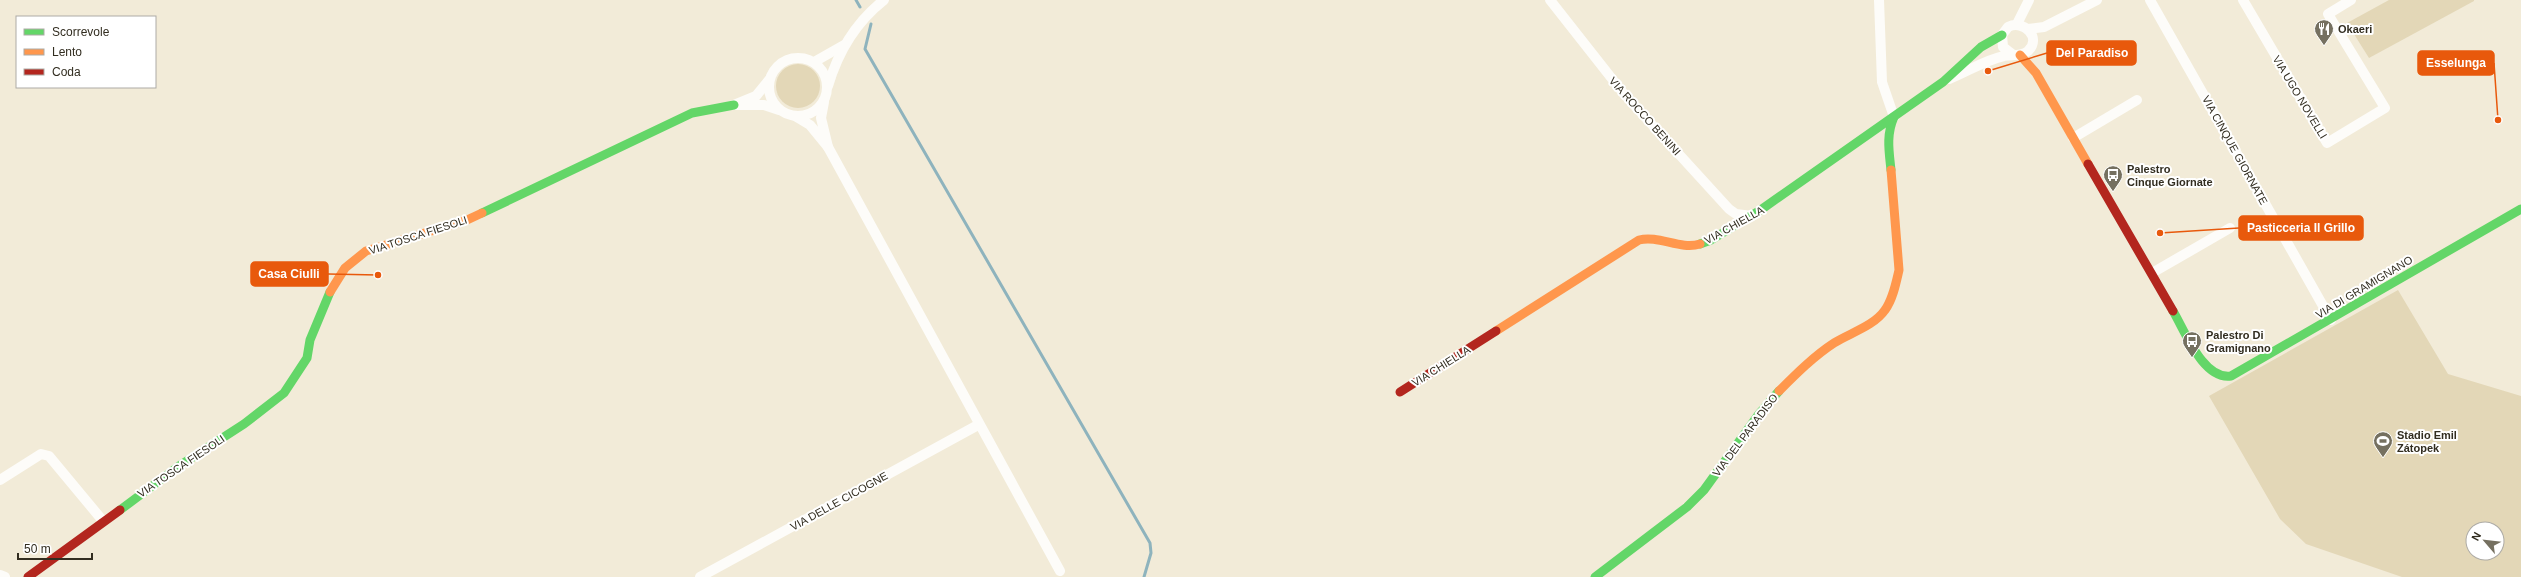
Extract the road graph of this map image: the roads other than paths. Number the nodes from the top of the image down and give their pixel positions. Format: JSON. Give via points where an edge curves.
{"nodes":[{"id":1,"x":884,"y":0,"type":"edge"},
{"id":2,"x":1550,"y":0,"type":"edge"},
{"id":3,"x":1879,"y":0,"type":"edge"},
{"id":4,"x":2029,"y":0,"type":"edge"},
{"id":5,"x":2096,"y":0,"type":"edge"},
{"id":6,"x":2150,"y":0,"type":"edge"},
{"id":7,"x":2243,"y":0,"type":"edge"},
{"id":8,"x":2351,"y":0,"type":"edge"},
{"id":9,"x":2017,"y":24,"type":"junction"},
{"id":10,"x":2028,"y":29,"type":"junction"},
{"id":11,"x":2002,"y":35,"type":"junction"},
{"id":12,"x":846,"y":44,"type":"junction"},
{"id":13,"x":2030,"y":49,"type":"junction"},
{"id":14,"x":2016,"y":55,"type":"junction"},
{"id":15,"x":814,"y":62,"type":"junction"},
{"id":16,"x":2035,"y":72,"type":"junction"},
{"id":17,"x":769,"y":80,"type":"junction"},
{"id":18,"x":1943,"y":82,"type":"junction"},
{"id":19,"x":828,"y":89,"type":"junction"},
{"id":20,"x":2137,"y":100,"type":"dead end"},
{"id":21,"x":824,"y":101,"type":"junction"},
{"id":22,"x":734,"y":105,"type":"junction"},
{"id":23,"x":779,"y":110,"type":"junction"},
{"id":24,"x":795,"y":116,"type":"junction"},
{"id":25,"x":1894,"y":117,"type":"junction"},
{"id":26,"x":2073,"y":138,"type":"junction"},
{"id":27,"x":828,"y":146,"type":"junction"},
{"id":28,"x":2521,"y":209,"type":"edge"},
{"id":29,"x":1752,"y":216,"type":"junction"},
{"id":30,"x":2230,"y":228,"type":"dead end"},
{"id":31,"x":2152,"y":273,"type":"junction"},
{"id":32,"x":2332,"y":320,"type":"junction"},
{"id":33,"x":1400,"y":392,"type":"dead end"},
{"id":34,"x":978,"y":425,"type":"junction"},
{"id":35,"x":0,"y":480,"type":"edge"},
{"id":36,"x":103,"y":521,"type":"junction"},
{"id":37,"x":1060,"y":571,"type":"dead end"},
{"id":38,"x":0,"y":575,"type":"edge"},
{"id":39,"x":5,"y":577,"type":"edge"},
{"id":40,"x":28,"y":577,"type":"edge"},
{"id":41,"x":700,"y":577,"type":"edge"},
{"id":42,"x":1595,"y":577,"type":"edge"}],
"edges":[{"from":1,"to":12,"type":"street","via":[[871,10]]},
{"from":2,"to":29,"type":"street","name":"VIA ROCCO BENINI","via":[[1624,94],[1729,209],[1736,214]]},
{"from":3,"to":25,"type":"street","via":[[1882,82]]},
{"from":4,"to":9,"type":"street"},
{"from":5,"to":10,"type":"street","via":[[2051,24]]},
{"from":6,"to":32,"type":"street","name":"VIA CINQUE GIORNATE"},
{"from":7,"to":8,"type":"street","name":"VIA UGO NOVELLI","via":[[2327,143],[2385,108],[2328,14]]},
{"from":9,"to":10,"type":"street"},
{"from":9,"to":11,"type":"street","via":[[2008,27]]},
{"from":10,"to":13,"type":"street","via":[[2033,41]]},
{"from":11,"to":14,"type":"street","via":[[2003,47]]},
{"from":11,"to":18,"type":"street","via":[[1975,51]]},
{"from":12,"to":15,"type":"street"},
{"from":12,"to":19,"type":"street","via":[[833,69]]},
{"from":13,"to":14,"type":"street"},
{"from":13,"to":16,"type":"street"},
{"from":14,"to":16,"type":"street"},
{"from":14,"to":18,"type":"street","via":[[1998,58]]},
{"from":15,"to":17,"type":"street","name":"VIA TOSCA FIESOLI","via":[[805,58],[789,59],[774,69]]},
{"from":15,"to":19,"type":"street","via":[[824,73]]},
{"from":16,"to":26,"type":"street"},
{"from":17,"to":22,"type":"street","name":"VIA TOSCA FIESOLI","via":[[756,96]]},
{"from":17,"to":23,"type":"street","via":[[769,94]]},
{"from":18,"to":25,"type":"street"},
{"from":19,"to":21,"type":"street"},
{"from":20,"to":26,"type":"street"},
{"from":21,"to":24,"type":"street","via":[[808,115]]},
{"from":21,"to":27,"type":"street","via":[[821,118]]},
{"from":22,"to":23,"type":"street","name":"VIA TOSCA FIESOLI","via":[[764,105]]},
{"from":22,"to":36,"type":"street","name":"VIA TOSCA FIESOLI","via":[[692,113],[467,220],[366,251],[345,268],[331,291],[310,340],[307,358],[284,393],[244,424],[179,466]]},
{"from":23,"to":24,"type":"street","name":"VIA TOSCA FIESOLI"},
{"from":24,"to":27,"type":"street","via":[[810,125]]},
{"from":25,"to":29,"type":"street","name":"VIA CHIELLA"},
{"from":25,"to":42,"type":"street","name":"VIA DEL PARADISO","via":[[1888,138],[1899,270],[1896,286],[1885,310],[1875,320],[1833,344],[1797,372],[1758,414],[1704,490],[1687,507]]},
{"from":26,"to":31,"type":"street"},
{"from":27,"to":34,"type":"street"},
{"from":28,"to":32,"type":"street","name":"VIA DI GRAMIGNANO"},
{"from":29,"to":33,"type":"street","name":"VIA CHIELLA","via":[[1711,240],[1692,246],[1648,238],[1639,240]]},
{"from":30,"to":31,"type":"street"},
{"from":31,"to":32,"type":"street","name":"VIA DI GRAMIGNANO","via":[[2203,363],[2217,375],[2236,374]]},
{"from":34,"to":37,"type":"street"},
{"from":34,"to":41,"type":"street","name":"VIA DELLE CICOGNE"},
{"from":35,"to":36,"type":"street","via":[[41,454],[49,456]]},
{"from":36,"to":40,"type":"street","name":"VIA TOSCA FIESOLI"},
{"from":38,"to":39,"type":"street"}]}
